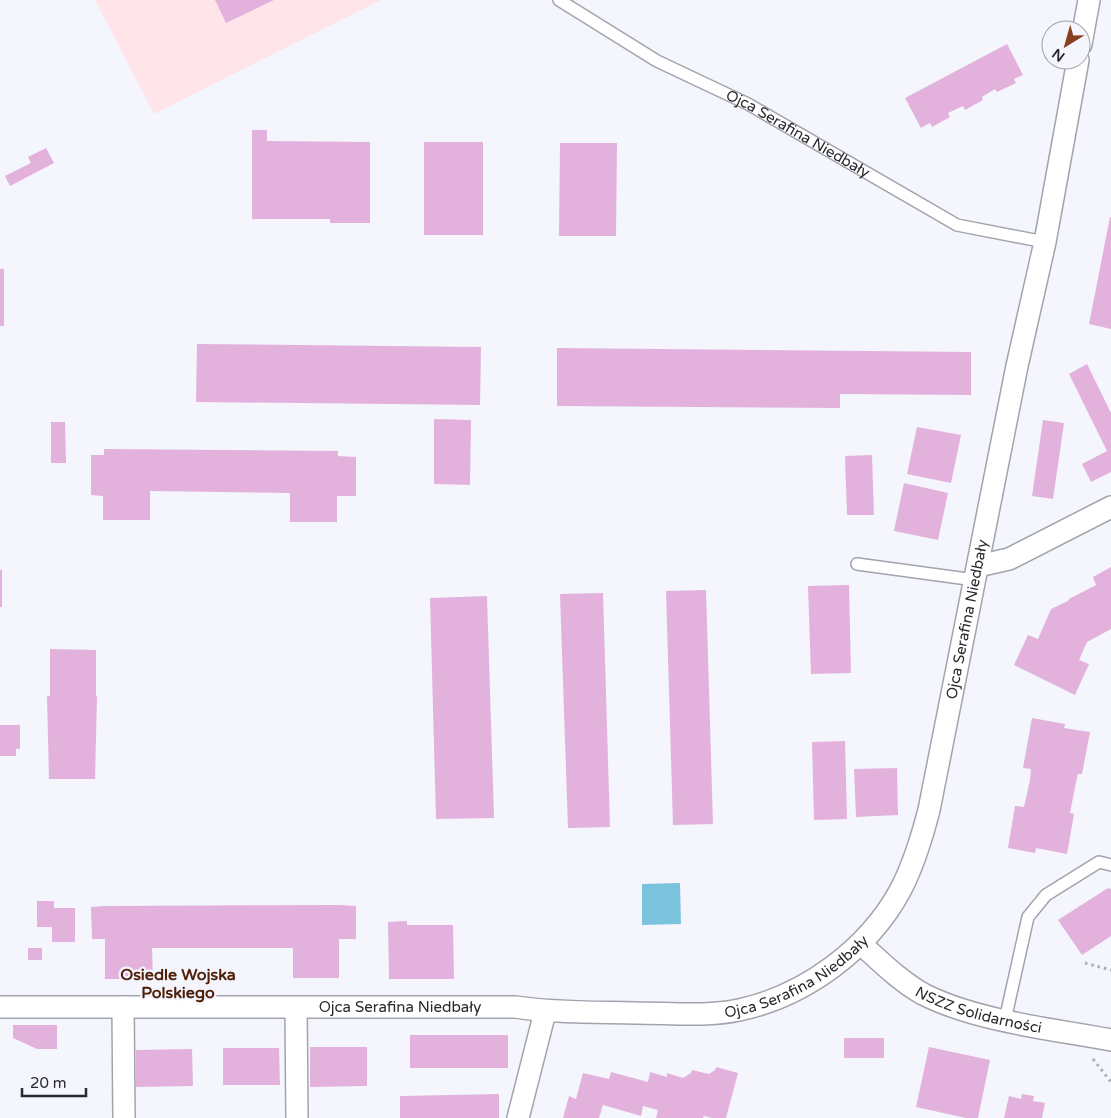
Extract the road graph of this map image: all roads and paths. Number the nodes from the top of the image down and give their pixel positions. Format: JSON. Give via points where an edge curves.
{"nodes":[{"id":1,"x":559,"y":0,"type":"edge"},
{"id":2,"x":1089,"y":0,"type":"edge"},
{"id":3,"x":1085,"y":20,"type":"edge"},
{"id":4,"x":1076,"y":70,"type":"edge"},
{"id":5,"x":1045,"y":242,"type":"junction"},
{"id":6,"x":1111,"y":508,"type":"edge"},
{"id":7,"x":857,"y":564,"type":"dead end"},
{"id":8,"x":976,"y":573,"type":"junction"},
{"id":9,"x":1111,"y":865,"type":"edge"},
{"id":10,"x":861,"y":944,"type":"junction"},
{"id":11,"x":1084,"y":963,"type":"dead end"},
{"id":12,"x":1111,"y":970,"type":"edge"},
{"id":13,"x":0,"y":1007,"type":"edge"},
{"id":14,"x":123,"y":1008,"type":"junction"},
{"id":15,"x":296,"y":1008,"type":"junction"},
{"id":16,"x":545,"y":1012,"type":"junction"},
{"id":17,"x":1005,"y":1020,"type":"junction"},
{"id":18,"x":1111,"y":1040,"type":"edge"},
{"id":19,"x":124,"y":1118,"type":"edge"},
{"id":20,"x":297,"y":1118,"type":"edge"},
{"id":21,"x":518,"y":1118,"type":"edge"}],
"edges":[{"from":1,"to":5,"type":"lane","name":"Ojca Serafina Niedbały","via":[[657,61],[748,104],[957,225]]},
{"from":2,"to":3,"type":"street"},
{"from":4,"to":5,"type":"street","name":"Ojca Serafina Niedbały"},
{"from":5,"to":8,"type":"street","name":"Ojca Serafina Niedbały"},
{"from":6,"to":8,"type":"street"},
{"from":7,"to":8,"type":"lane"},
{"from":8,"to":10,"type":"street","name":"Ojca Serafina Niedbały","via":[[918,851],[887,912]]},
{"from":9,"to":17,"type":"lane","via":[[1099,862],[1046,895],[1028,917]]},
{"from":10,"to":16,"type":"street","name":"Ojca Serafina Niedbały","via":[[804,985],[738,1010],[699,1013]]},
{"from":10,"to":17,"type":"street","name":"NSZZ Solidarności","via":[[922,993],[953,1008]]},
{"from":11,"to":12,"type":"path"},
{"from":13,"to":14,"type":"street","name":"Ojca Serafina Niedbały"},
{"from":14,"to":15,"type":"street","name":"Ojca Serafina Niedbały"},
{"from":14,"to":19,"type":"street"},
{"from":15,"to":16,"type":"street","name":"Ojca Serafina Niedbały","via":[[515,1008]]},
{"from":15,"to":20,"type":"street"},
{"from":16,"to":21,"type":"street"},
{"from":17,"to":18,"type":"street","name":"NSZZ Solidarności"}]}
